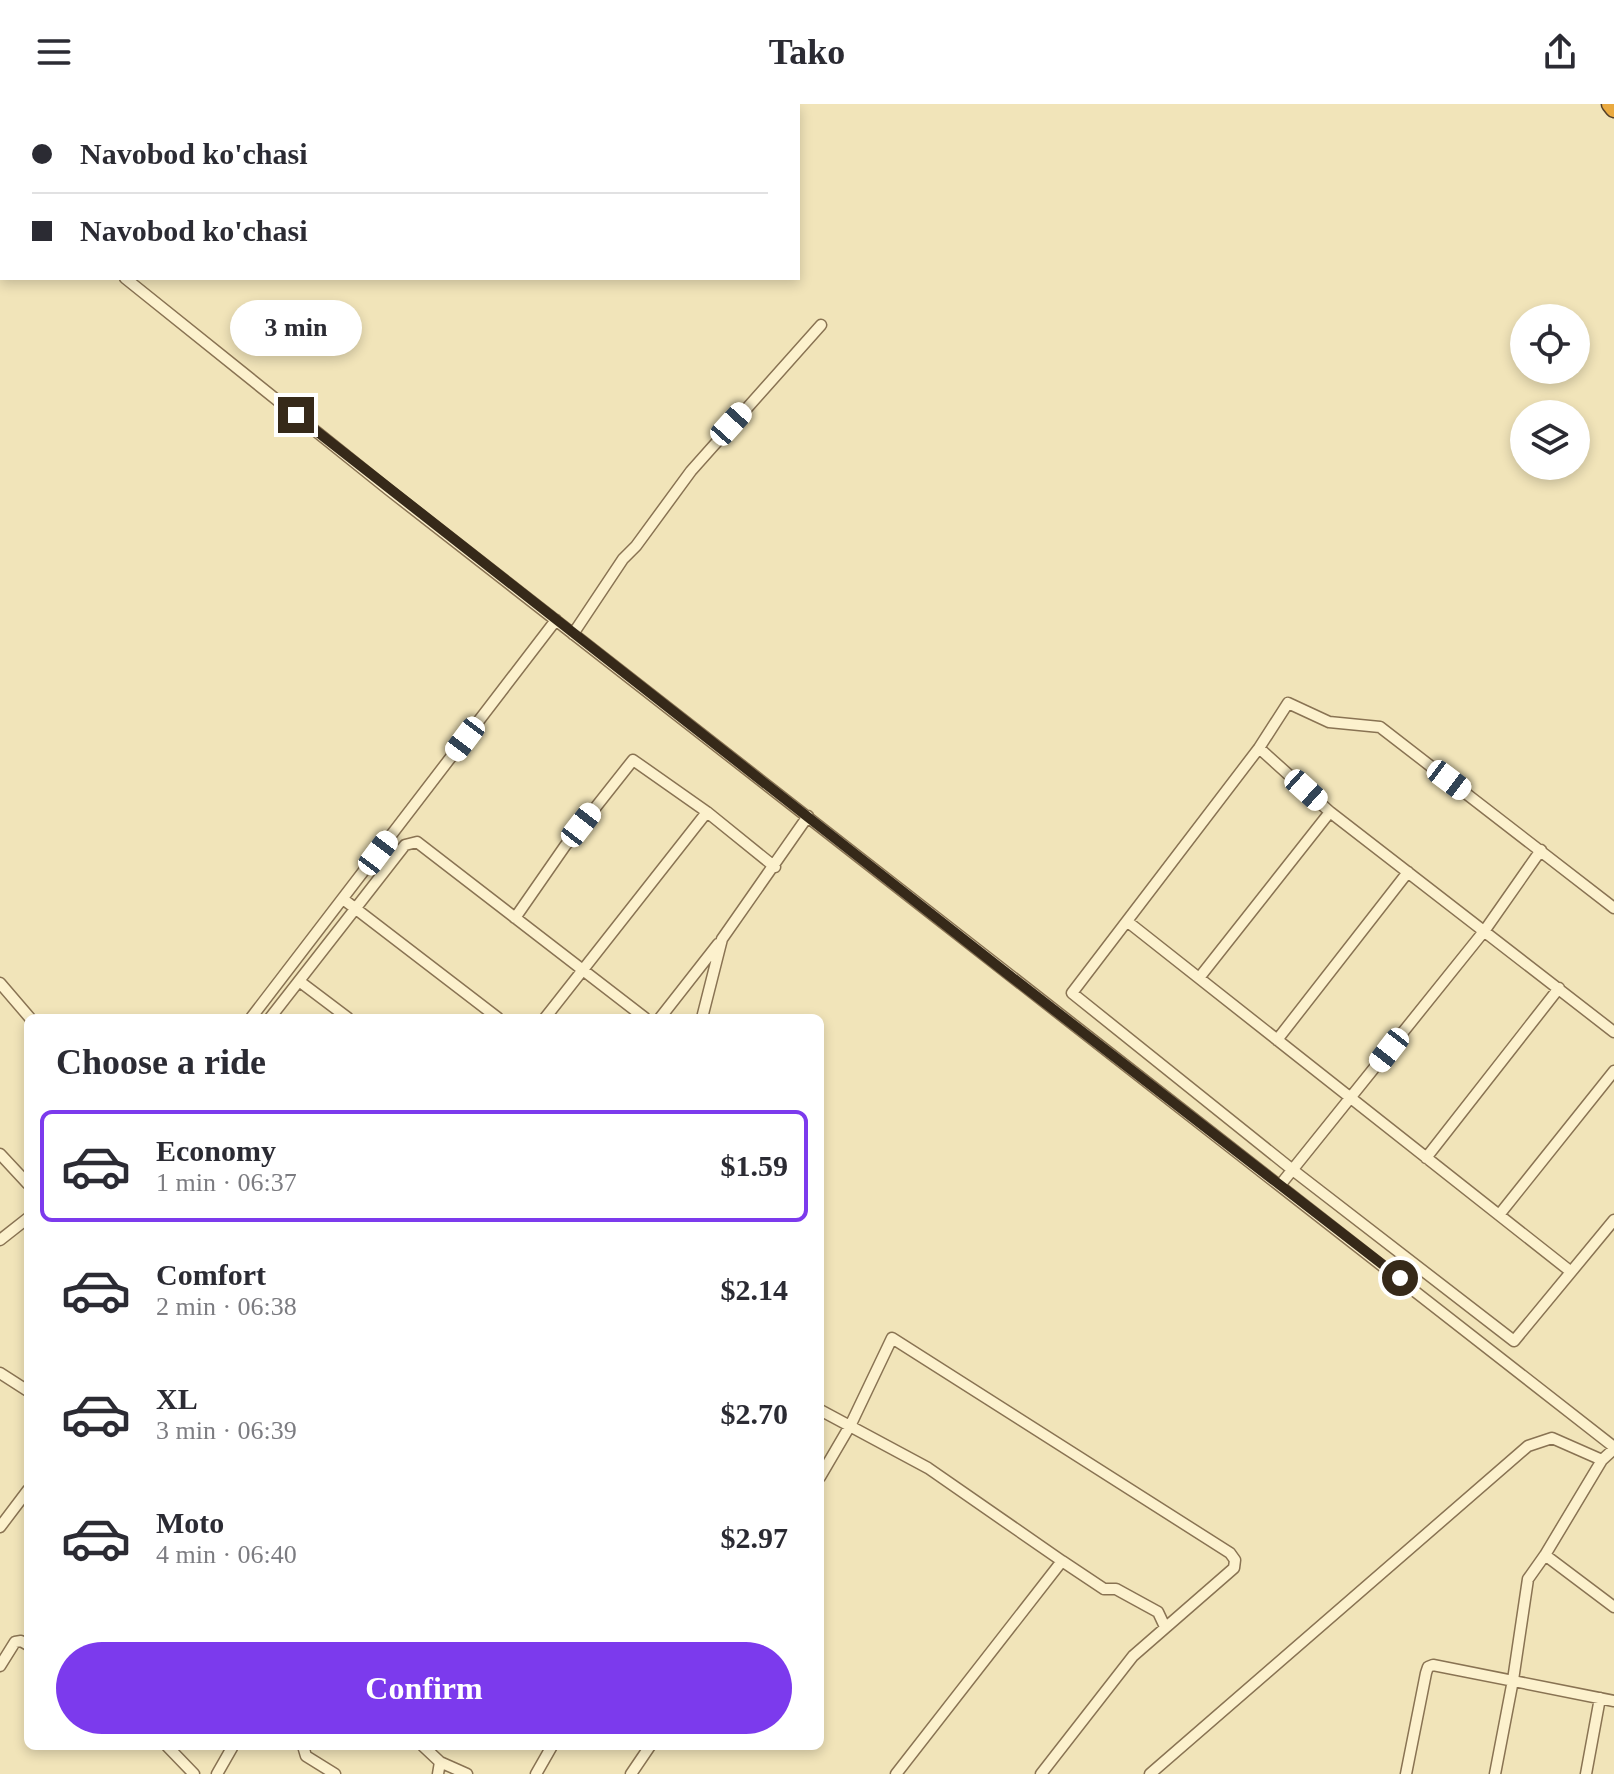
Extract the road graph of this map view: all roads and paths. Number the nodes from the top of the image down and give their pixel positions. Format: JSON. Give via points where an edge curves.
{"nodes":[{"id":1,"x":128,"y":280,"type":"edge"},
{"id":2,"x":821,"y":325,"type":"dead end"},
{"id":3,"x":556,"y":620,"type":"junction"},
{"id":4,"x":573,"y":634,"type":"junction"},
{"id":5,"x":1259,"y":748,"type":"junction"},
{"id":6,"x":707,"y":812,"type":"junction"},
{"id":7,"x":1330,"y":812,"type":"junction"},
{"id":8,"x":808,"y":816,"type":"junction"},
{"id":9,"x":1541,"y":850,"type":"junction"},
{"id":10,"x":775,"y":867,"type":"junction"},
{"id":11,"x":1408,"y":872,"type":"junction"},
{"id":12,"x":343,"y":899,"type":"junction"},
{"id":13,"x":1614,"y":908,"type":"edge"},
{"id":14,"x":356,"y":910,"type":"junction"},
{"id":15,"x":515,"y":918,"type":"junction"},
{"id":16,"x":1128,"y":922,"type":"junction"},
{"id":17,"x":1485,"y":930,"type":"junction"},
{"id":18,"x":722,"y":939,"type":"junction"},
{"id":19,"x":583,"y":969,"type":"junction"},
{"id":20,"x":1199,"y":978,"type":"junction"},
{"id":21,"x":299,"y":981,"type":"junction"},
{"id":22,"x":0,"y":983,"type":"edge"},
{"id":23,"x":1559,"y":988,"type":"junction"},
{"id":24,"x":27,"y":1014,"type":"edge"},
{"id":25,"x":254,"y":1014,"type":"edge"},
{"id":26,"x":273,"y":1014,"type":"edge"},
{"id":27,"x":343,"y":1014,"type":"edge"},
{"id":28,"x":493,"y":1014,"type":"edge"},
{"id":29,"x":548,"y":1014,"type":"edge"},
{"id":30,"x":640,"y":1014,"type":"edge"},
{"id":31,"x":663,"y":1014,"type":"edge"},
{"id":32,"x":703,"y":1014,"type":"edge"},
{"id":33,"x":1614,"y":1032,"type":"edge"},
{"id":34,"x":1277,"y":1040,"type":"junction"},
{"id":35,"x":1614,"y":1071,"type":"edge"},
{"id":36,"x":1351,"y":1099,"type":"junction"},
{"id":37,"x":0,"y":1154,"type":"edge"},
{"id":38,"x":1426,"y":1158,"type":"junction"},
{"id":39,"x":1294,"y":1171,"type":"junction"},
{"id":40,"x":24,"y":1180,"type":"edge"},
{"id":41,"x":1281,"y":1184,"type":"junction"},
{"id":42,"x":1499,"y":1215,"type":"junction"},
{"id":43,"x":1614,"y":1220,"type":"edge"},
{"id":44,"x":24,"y":1221,"type":"edge"},
{"id":45,"x":0,"y":1240,"type":"edge"},
{"id":46,"x":1570,"y":1271,"type":"junction"},
{"id":47,"x":0,"y":1373,"type":"edge"},
{"id":48,"x":24,"y":1388,"type":"edge"},
{"id":49,"x":824,"y":1412,"type":"edge"},
{"id":50,"x":851,"y":1424,"type":"junction"},
{"id":51,"x":1614,"y":1448,"type":"edge"},
{"id":52,"x":1602,"y":1460,"type":"junction"},
{"id":53,"x":824,"y":1470,"type":"edge"},
{"id":54,"x":24,"y":1498,"type":"edge"},
{"id":55,"x":0,"y":1527,"type":"edge"},
{"id":56,"x":1545,"y":1555,"type":"junction"},
{"id":57,"x":1062,"y":1561,"type":"junction"},
{"id":58,"x":1614,"y":1607,"type":"edge"},
{"id":59,"x":1165,"y":1627,"type":"junction"},
{"id":60,"x":24,"y":1643,"type":"edge"},
{"id":61,"x":0,"y":1666,"type":"edge"},
{"id":62,"x":1513,"y":1680,"type":"junction"},
{"id":63,"x":1600,"y":1698,"type":"junction"},
{"id":64,"x":1614,"y":1701,"type":"edge"},
{"id":65,"x":171,"y":1750,"type":"edge"},
{"id":66,"x":231,"y":1750,"type":"edge"},
{"id":67,"x":304,"y":1750,"type":"edge"},
{"id":68,"x":427,"y":1750,"type":"edge"},
{"id":69,"x":550,"y":1750,"type":"edge"},
{"id":70,"x":647,"y":1750,"type":"edge"},
{"id":71,"x":440,"y":1762,"type":"junction"},
{"id":72,"x":194,"y":1774,"type":"edge"},
{"id":73,"x":217,"y":1774,"type":"edge"},
{"id":74,"x":335,"y":1774,"type":"edge"},
{"id":75,"x":438,"y":1774,"type":"edge"},
{"id":76,"x":467,"y":1774,"type":"edge"},
{"id":77,"x":536,"y":1774,"type":"edge"},
{"id":78,"x":631,"y":1774,"type":"edge"},
{"id":79,"x":896,"y":1774,"type":"edge"},
{"id":80,"x":1041,"y":1774,"type":"edge"},
{"id":81,"x":1150,"y":1774,"type":"edge"},
{"id":82,"x":1406,"y":1774,"type":"edge"},
{"id":83,"x":1495,"y":1774,"type":"edge"},
{"id":84,"x":1586,"y":1774,"type":"edge"}],
"edges":[{"from":1,"to":3,"type":"street"},
{"from":2,"to":4,"type":"street","via":[[691,471]]},
{"from":3,"to":4,"type":"street"},
{"from":3,"to":12,"type":"street"},
{"from":4,"to":8,"type":"street"},
{"from":5,"to":7,"type":"street"},
{"from":5,"to":9,"type":"street","via":[[1288,703],[1329,722],[1380,727]]},
{"from":5,"to":16,"type":"street"},
{"from":6,"to":10,"type":"street"},
{"from":6,"to":15,"type":"street","via":[[633,760]]},
{"from":6,"to":19,"type":"street"},
{"from":7,"to":11,"type":"street"},
{"from":7,"to":20,"type":"street"},
{"from":8,"to":10,"type":"street"},
{"from":8,"to":41,"type":"street"},
{"from":9,"to":13,"type":"street"},
{"from":9,"to":17,"type":"street"},
{"from":10,"to":18,"type":"street"},
{"from":11,"to":17,"type":"street"},
{"from":11,"to":34,"type":"street"},
{"from":12,"to":14,"type":"street"},
{"from":12,"to":25,"type":"street"},
{"from":14,"to":15,"type":"street","via":[[405,845],[417,842]]},
{"from":14,"to":21,"type":"street"},
{"from":14,"to":28,"type":"street"},
{"from":15,"to":19,"type":"street"},
{"from":16,"to":20,"type":"street"},
{"from":16,"to":39,"type":"street","via":[[1072,993]]},
{"from":17,"to":23,"type":"street"},
{"from":17,"to":36,"type":"street"},
{"from":18,"to":31,"type":"street"},
{"from":18,"to":32,"type":"street"},
{"from":19,"to":29,"type":"street"},
{"from":19,"to":30,"type":"street"},
{"from":20,"to":34,"type":"street"},
{"from":21,"to":26,"type":"street"},
{"from":21,"to":27,"type":"street"},
{"from":22,"to":24,"type":"street"},
{"from":23,"to":33,"type":"street"},
{"from":23,"to":38,"type":"street"},
{"from":34,"to":36,"type":"street"},
{"from":35,"to":42,"type":"street"},
{"from":36,"to":38,"type":"street"},
{"from":36,"to":39,"type":"street"},
{"from":37,"to":40,"type":"street"},
{"from":38,"to":42,"type":"street"},
{"from":39,"to":41,"type":"street"},
{"from":39,"to":46,"type":"street","via":[[1514,1341]]},
{"from":41,"to":51,"type":"street"},
{"from":42,"to":46,"type":"street"},
{"from":43,"to":46,"type":"street"},
{"from":44,"to":45,"type":"street"},
{"from":47,"to":48,"type":"street"},
{"from":49,"to":50,"type":"street"},
{"from":50,"to":53,"type":"street"},
{"from":50,"to":57,"type":"street","via":[[928,1468]]},
{"from":50,"to":59,"type":"street","via":[[892,1338],[1230,1553],[1234,1568]]},
{"from":51,"to":52,"type":"street"},
{"from":52,"to":56,"type":"street"},
{"from":52,"to":81,"type":"street","via":[[1552,1438],[1528,1446]]},
{"from":54,"to":55,"type":"street"},
{"from":56,"to":58,"type":"street"},
{"from":56,"to":62,"type":"street","via":[[1528,1579]]},
{"from":57,"to":59,"type":"street","via":[[1104,1589],[1116,1589],[1158,1612]]},
{"from":57,"to":79,"type":"street"},
{"from":59,"to":80,"type":"street","via":[[1133,1656]]},
{"from":60,"to":61,"type":"street","via":[[15,1642]]},
{"from":62,"to":63,"type":"street"},
{"from":62,"to":82,"type":"street","via":[[1428,1667]]},
{"from":62,"to":83,"type":"street"},
{"from":63,"to":64,"type":"street"},
{"from":63,"to":84,"type":"street"},
{"from":65,"to":72,"type":"street"},
{"from":66,"to":73,"type":"street"},
{"from":67,"to":74,"type":"street"},
{"from":68,"to":71,"type":"street"},
{"from":69,"to":77,"type":"street"},
{"from":70,"to":78,"type":"street"},
{"from":71,"to":75,"type":"street"},
{"from":71,"to":76,"type":"street"}]}
